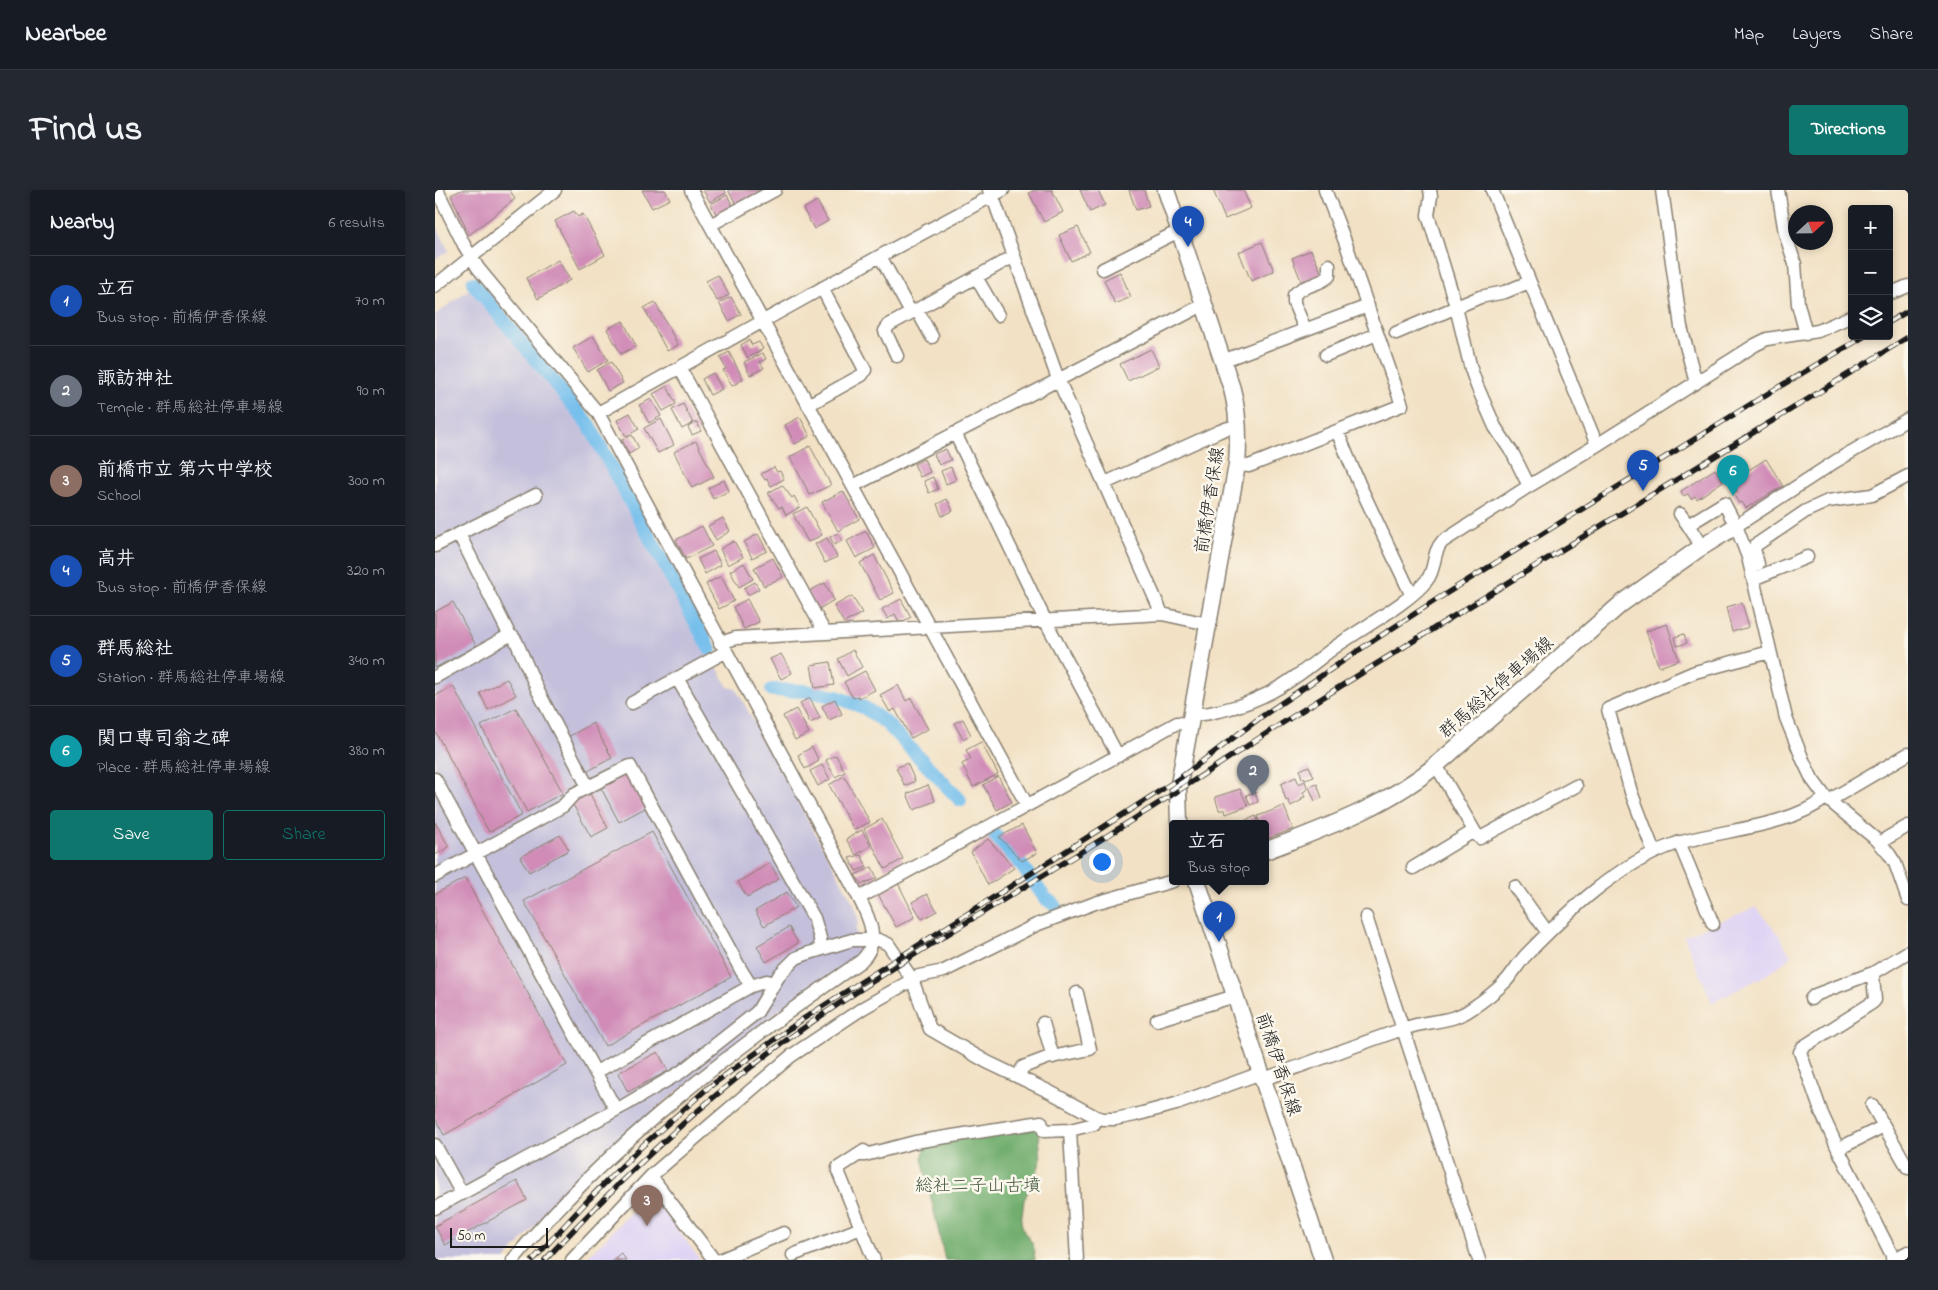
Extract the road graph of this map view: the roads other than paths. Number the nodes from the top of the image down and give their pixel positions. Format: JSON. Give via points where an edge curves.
{"nodes":[{"id":1,"x":437,"y":190,"type":"edge"},
{"id":2,"x":555,"y":190,"type":"edge"},
{"id":3,"x":691,"y":190,"type":"edge"},
{"id":4,"x":775,"y":190,"type":"edge"},
{"id":5,"x":1166,"y":190,"type":"edge"},
{"id":6,"x":1325,"y":190,"type":"edge"},
{"id":7,"x":1430,"y":190,"type":"edge"},
{"id":8,"x":1492,"y":190,"type":"edge"},
{"id":9,"x":1662,"y":190,"type":"edge"},
{"id":10,"x":1778,"y":190,"type":"edge"},
{"id":11,"x":994,"y":192,"type":"edge"},
{"id":12,"x":710,"y":225,"type":"junction"},
{"id":13,"x":1179,"y":231,"type":"junction"},
{"id":14,"x":880,"y":256,"type":"junction"},
{"id":15,"x":471,"y":257,"type":"junction"},
{"id":16,"x":1015,"y":258,"type":"junction"},
{"id":17,"x":1329,"y":265,"type":"dead end"},
{"id":18,"x":1103,"y":269,"type":"dead end"},
{"id":19,"x":976,"y":277,"type":"junction"},
{"id":20,"x":1529,"y":282,"type":"junction"},
{"id":21,"x":435,"y":286,"type":"edge"},
{"id":22,"x":1908,"y":286,"type":"edge"},
{"id":23,"x":822,"y":288,"type":"junction"},
{"id":24,"x":1893,"y":292,"type":"edge"},
{"id":25,"x":1203,"y":305,"type":"junction"},
{"id":26,"x":1368,"y":306,"type":"junction"},
{"id":27,"x":1456,"y":308,"type":"junction"},
{"id":28,"x":914,"y":311,"type":"junction"},
{"id":29,"x":998,"y":315,"type":"dead end"},
{"id":30,"x":1848,"y":318,"type":"edge"},
{"id":31,"x":761,"y":322,"type":"junction"},
{"id":32,"x":1305,"y":329,"type":"junction"},
{"id":33,"x":1396,"y":333,"type":"dead end"},
{"id":34,"x":1377,"y":334,"type":"junction"},
{"id":35,"x":1806,"y":334,"type":"junction"},
{"id":36,"x":932,"y":336,"type":"dead end"},
{"id":37,"x":1326,"y":355,"type":"dead end"},
{"id":38,"x":897,"y":356,"type":"dead end"},
{"id":39,"x":1222,"y":361,"type":"junction"},
{"id":40,"x":680,"y":368,"type":"junction"},
{"id":41,"x":1058,"y":379,"type":"junction"},
{"id":42,"x":1696,"y":383,"type":"junction"},
{"id":43,"x":808,"y":405,"type":"junction"},
{"id":44,"x":598,"y":414,"type":"junction"},
{"id":45,"x":1908,"y":419,"type":"edge"},
{"id":46,"x":1239,"y":428,"type":"junction"},
{"id":47,"x":1337,"y":431,"type":"junction"},
{"id":48,"x":955,"y":433,"type":"junction"},
{"id":49,"x":1597,"y":445,"type":"junction"},
{"id":50,"x":1237,"y":465,"type":"junction"},
{"id":51,"x":1908,"y":476,"type":"edge"},
{"id":52,"x":1105,"y":483,"type":"junction"},
{"id":53,"x":853,"y":486,"type":"junction"},
{"id":54,"x":1529,"y":486,"type":"junction"},
{"id":55,"x":536,"y":495,"type":"dead end"},
{"id":56,"x":1680,"y":514,"type":"dead end"},
{"id":57,"x":1688,"y":524,"type":"junction"},
{"id":58,"x":1736,"y":526,"type":"junction"},
{"id":59,"x":459,"y":534,"type":"junction"},
{"id":60,"x":435,"y":546,"type":"edge"},
{"id":61,"x":1702,"y":547,"type":"junction"},
{"id":62,"x":1807,"y":557,"type":"dead end"},
{"id":63,"x":1757,"y":578,"type":"junction"},
{"id":64,"x":1411,"y":594,"type":"junction"},
{"id":65,"x":1162,"y":614,"type":"junction"},
{"id":66,"x":1046,"y":622,"type":"junction"},
{"id":67,"x":1208,"y":624,"type":"junction"},
{"id":68,"x":930,"y":627,"type":"junction"},
{"id":69,"x":825,"y":633,"type":"junction"},
{"id":70,"x":508,"y":636,"type":"junction"},
{"id":71,"x":723,"y":647,"type":"junction"},
{"id":72,"x":1770,"y":652,"type":"junction"},
{"id":73,"x":435,"y":677,"type":"edge"},
{"id":74,"x":677,"y":678,"type":"junction"},
{"id":75,"x":631,"y":703,"type":"dead end"},
{"id":76,"x":1192,"y":718,"type":"junction"},
{"id":77,"x":1908,"y":754,"type":"edge"},
{"id":78,"x":1118,"y":756,"type":"junction"},
{"id":79,"x":1436,"y":765,"type":"junction"},
{"id":80,"x":435,"y":779,"type":"edge"},
{"id":81,"x":1576,"y":786,"type":"dead end"},
{"id":82,"x":588,"y":787,"type":"junction"},
{"id":83,"x":1829,"y":800,"type":"junction"},
{"id":84,"x":1027,"y":805,"type":"junction"},
{"id":85,"x":1179,"y":820,"type":"edge"},
{"id":86,"x":1908,"y":826,"type":"edge"},
{"id":87,"x":1474,"y":831,"type":"junction"},
{"id":88,"x":1679,"y":842,"type":"junction"},
{"id":89,"x":1881,"y":844,"type":"junction"},
{"id":90,"x":1269,"y":849,"type":"edge"},
{"id":91,"x":1654,"y":852,"type":"junction"},
{"id":92,"x":476,"y":854,"type":"junction"},
{"id":93,"x":1413,"y":868,"type":"dead end"},
{"id":94,"x":435,"y":876,"type":"edge"},
{"id":95,"x":1169,"y":882,"type":"edge"},
{"id":96,"x":1198,"y":885,"type":"edge"},
{"id":97,"x":1515,"y":887,"type":"dead end"},
{"id":98,"x":859,"y":898,"type":"junction"},
{"id":99,"x":1908,"y":900,"type":"edge"},
{"id":100,"x":1365,"y":917,"type":"dead end"},
{"id":101,"x":1713,"y":924,"type":"dead end"},
{"id":102,"x":1548,"y":933,"type":"junction"},
{"id":103,"x":873,"y":940,"type":"junction"},
{"id":104,"x":821,"y":949,"type":"junction"},
{"id":105,"x":1908,"y":952,"type":"edge"},
{"id":106,"x":1873,"y":975,"type":"junction"},
{"id":107,"x":912,"y":979,"type":"junction"},
{"id":108,"x":774,"y":983,"type":"junction"},
{"id":109,"x":751,"y":986,"type":"junction"},
{"id":110,"x":1077,"y":993,"type":"dead end"},
{"id":111,"x":1235,"y":996,"type":"junction"},
{"id":112,"x":1811,"y":999,"type":"dead end"},
{"id":113,"x":1157,"y":1020,"type":"dead end"},
{"id":114,"x":1043,"y":1023,"type":"dead end"},
{"id":115,"x":1403,"y":1029,"type":"junction"},
{"id":116,"x":1053,"y":1056,"type":"junction"},
{"id":117,"x":596,"y":1072,"type":"junction"},
{"id":118,"x":1018,"y":1076,"type":"junction"},
{"id":119,"x":1262,"y":1076,"type":"junction"},
{"id":120,"x":1872,"y":1105,"type":"dead end"},
{"id":121,"x":616,"y":1110,"type":"junction"},
{"id":122,"x":1096,"y":1117,"type":"junction"},
{"id":123,"x":1884,"y":1126,"type":"junction"},
{"id":124,"x":1070,"y":1130,"type":"junction"},
{"id":125,"x":435,"y":1144,"type":"edge"},
{"id":126,"x":1838,"y":1149,"type":"junction"},
{"id":127,"x":1908,"y":1168,"type":"edge"},
{"id":128,"x":651,"y":1176,"type":"junction"},
{"id":129,"x":462,"y":1194,"type":"junction"},
{"id":130,"x":435,"y":1208,"type":"edge"},
{"id":131,"x":861,"y":1228,"type":"junction"},
{"id":132,"x":784,"y":1233,"type":"dead end"},
{"id":133,"x":793,"y":1255,"type":"dead end"},
{"id":134,"x":1899,"y":1257,"type":"edge"},
{"id":135,"x":513,"y":1260,"type":"edge"},
{"id":136,"x":572,"y":1260,"type":"edge"},
{"id":137,"x":714,"y":1260,"type":"edge"},
{"id":138,"x":720,"y":1260,"type":"edge"},
{"id":139,"x":874,"y":1260,"type":"edge"},
{"id":140,"x":1077,"y":1260,"type":"edge"},
{"id":141,"x":1323,"y":1260,"type":"edge"},
{"id":142,"x":1479,"y":1260,"type":"edge"}],
"edges":[{"from":1,"to":15,"type":"street"},
{"from":2,"to":15,"type":"street"},
{"from":3,"to":12,"type":"street"},
{"from":4,"to":12,"type":"street"},
{"from":5,"to":13,"type":"main road","name":"前橋伊香保線"},
{"from":6,"to":26,"type":"street"},
{"from":7,"to":27,"type":"street","via":[[1428,215]]},
{"from":8,"to":20,"type":"street"},
{"from":9,"to":42,"type":"street","via":[[1681,327]]},
{"from":10,"to":35,"type":"street","via":[[1785,233],[1795,264],[1798,304]]},
{"from":11,"to":14,"type":"street"},
{"from":11,"to":16,"type":"street"},
{"from":12,"to":31,"type":"street"},
{"from":13,"to":18,"type":"street"},
{"from":13,"to":25,"type":"main road","name":"前橋伊香保線"},
{"from":14,"to":23,"type":"street"},
{"from":14,"to":28,"type":"street"},
{"from":15,"to":21,"type":"street"},
{"from":15,"to":44,"type":"street"},
{"from":16,"to":19,"type":"street"},
{"from":16,"to":41,"type":"street"},
{"from":17,"to":32,"type":"street","via":[[1329,276],[1325,280],[1294,294],[1294,303]]},
{"from":19,"to":28,"type":"street"},
{"from":19,"to":29,"type":"street"},
{"from":20,"to":27,"type":"street"},
{"from":20,"to":49,"type":"street"},
{"from":22,"to":24,"type":"street"},
{"from":23,"to":31,"type":"street"},
{"from":23,"to":43,"type":"street","via":[[865,370]]},
{"from":25,"to":39,"type":"main road","name":"前橋伊香保線"},
{"from":25,"to":41,"type":"street"},
{"from":26,"to":32,"type":"street"},
{"from":26,"to":34,"type":"street"},
{"from":27,"to":33,"type":"street"},
{"from":27,"to":54,"type":"street","via":[[1477,386],[1495,427]]},
{"from":28,"to":36,"type":"street"},
{"from":28,"to":38,"type":"street","via":[[889,325],[885,331]]},
{"from":30,"to":35,"type":"street"},
{"from":31,"to":40,"type":"street"},
{"from":31,"to":43,"type":"street"},
{"from":32,"to":39,"type":"street"},
{"from":34,"to":37,"type":"street"},
{"from":34,"to":47,"type":"street","via":[[1402,405]]},
{"from":35,"to":42,"type":"street","via":[[1767,339],[1755,344]]},
{"from":39,"to":46,"type":"main road","name":"前橋伊香保線","via":[[1236,402]]},
{"from":40,"to":44,"type":"street"},
{"from":40,"to":69,"type":"street"},
{"from":41,"to":48,"type":"street"},
{"from":41,"to":52,"type":"street"},
{"from":42,"to":49,"type":"street"},
{"from":43,"to":53,"type":"street"},
{"from":44,"to":71,"type":"street"},
{"from":45,"to":58,"type":"street"},
{"from":46,"to":50,"type":"main road","name":"前橋伊香保線"},
{"from":46,"to":52,"type":"street","via":[[1220,431]]},
{"from":47,"to":50,"type":"street","via":[[1249,466]]},
{"from":47,"to":64,"type":"street"},
{"from":48,"to":53,"type":"street"},
{"from":48,"to":66,"type":"street"},
{"from":49,"to":54,"type":"street"},
{"from":50,"to":67,"type":"main road","name":"前橋伊香保線"},
{"from":51,"to":63,"type":"street","via":[[1872,494],[1828,501],[1756,545]]},
{"from":52,"to":65,"type":"street"},
{"from":53,"to":68,"type":"street"},
{"from":54,"to":64,"type":"street","via":[[1442,542],[1435,552],[1429,576]]},
{"from":55,"to":59,"type":"street"},
{"from":56,"to":57,"type":"street"},
{"from":57,"to":58,"type":"street","via":[[1724,503]]},
{"from":57,"to":61,"type":"street"},
{"from":58,"to":61,"type":"main road","name":"群馬総社停車場線"},
{"from":58,"to":63,"type":"street"},
{"from":59,"to":60,"type":"street"},
{"from":59,"to":70,"type":"street","via":[[509,632]]},
{"from":61,"to":79,"type":"main road","name":"群馬総社停車場線","via":[[1621,604]]},
{"from":62,"to":63,"type":"street"},
{"from":63,"to":72,"type":"street"},
{"from":64,"to":76,"type":"street","via":[[1266,695]]},
{"from":65,"to":66,"type":"street"},
{"from":65,"to":67,"type":"street"},
{"from":66,"to":68,"type":"street"},
{"from":66,"to":78,"type":"street"},
{"from":67,"to":76,"type":"main road","name":"前橋伊香保線"},
{"from":68,"to":69,"type":"street"},
{"from":68,"to":84,"type":"street"},
{"from":69,"to":71,"type":"street","via":[[736,638]]},
{"from":70,"to":73,"type":"street"},
{"from":70,"to":82,"type":"street","via":[[516,641]]},
{"from":71,"to":74,"type":"street"},
{"from":71,"to":98,"type":"street"},
{"from":72,"to":83,"type":"street","via":[[1785,718],[1812,779]]},
{"from":72,"to":91,"type":"street","via":[[1695,672],[1608,709],[1631,792]]},
{"from":74,"to":75,"type":"street"},
{"from":74,"to":104,"type":"street","via":[[814,918]]},
{"from":76,"to":78,"type":"street"},
{"from":76,"to":85,"type":"main road","name":"前橋伊香保線","via":[[1178,790]]},
{"from":77,"to":83,"type":"street"},
{"from":78,"to":84,"type":"street"},
{"from":79,"to":87,"type":"street"},
{"from":79,"to":90,"type":"main road","name":"群馬総社停車場線","via":[[1375,806]]},
{"from":80,"to":92,"type":"street"},
{"from":81,"to":87,"type":"street","via":[[1484,836],[1478,837]]},
{"from":82,"to":92,"type":"street","via":[[574,794],[563,806]]},
{"from":82,"to":109,"type":"street","via":[[630,766]]},
{"from":83,"to":88,"type":"street","via":[[1770,822]]},
{"from":83,"to":89,"type":"street"},
{"from":84,"to":98,"type":"street"},
{"from":86,"to":89,"type":"street"},
{"from":87,"to":93,"type":"street"},
{"from":88,"to":91,"type":"street"},
{"from":88,"to":101,"type":"street"},
{"from":89,"to":99,"type":"street","via":[[1895,863]]},
{"from":91,"to":102,"type":"street","via":[[1618,873]]},
{"from":92,"to":94,"type":"street"},
{"from":92,"to":117,"type":"street"},
{"from":95,"to":107,"type":"street","via":[[1095,903],[1036,925],[943,971]]},
{"from":96,"to":111,"type":"main road","name":"前橋伊香保線"},
{"from":97,"to":102,"type":"street"},
{"from":98,"to":103,"type":"street","via":[[868,916]]},
{"from":100,"to":115,"type":"street"},
{"from":102,"to":115,"type":"street","via":[[1507,979],[1463,1015]]},
{"from":103,"to":104,"type":"street","via":[[852,940]]},
{"from":103,"to":107,"type":"street","via":[[890,946]]},
{"from":103,"to":135,"type":"street","via":[[870,952],[861,961],[776,1020],[629,1140],[575,1192]]},
{"from":104,"to":108,"type":"street","via":[[796,958]]},
{"from":105,"to":106,"type":"street"},
{"from":106,"to":112,"type":"street"},
{"from":106,"to":126,"type":"street","via":[[1875,1000],[1800,1052]]},
{"from":107,"to":118,"type":"street","via":[[930,1029]]},
{"from":107,"to":128,"type":"street","via":[[791,1056]]},
{"from":108,"to":109,"type":"street","via":[[767,981]]},
{"from":108,"to":121,"type":"street","via":[[757,1012],[689,1067]]},
{"from":109,"to":117,"type":"street"},
{"from":110,"to":116,"type":"street","via":[[1090,1048]]},
{"from":111,"to":113,"type":"street"},
{"from":111,"to":119,"type":"main road","name":"前橋伊香保線"},
{"from":114,"to":116,"type":"street"},
{"from":115,"to":119,"type":"street"},
{"from":115,"to":142,"type":"street"},
{"from":116,"to":118,"type":"street","via":[[1023,1068]]},
{"from":117,"to":121,"type":"street"},
{"from":118,"to":122,"type":"street"},
{"from":119,"to":122,"type":"street","via":[[1135,1115],[1115,1119]]},
{"from":119,"to":141,"type":"main road","name":"前橋伊香保線"},
{"from":120,"to":123,"type":"street"},
{"from":121,"to":129,"type":"street"},
{"from":122,"to":124,"type":"street","via":[[1094,1124]]},
{"from":123,"to":126,"type":"street"},
{"from":123,"to":127,"type":"street"},
{"from":124,"to":131,"type":"street","via":[[1044,1130],[1041,1122],[862,1153],[838,1168]]},
{"from":124,"to":140,"type":"street"},
{"from":125,"to":129,"type":"street"},
{"from":126,"to":134,"type":"street"},
{"from":128,"to":136,"type":"street"},
{"from":128,"to":137,"type":"street"},
{"from":129,"to":130,"type":"street"},
{"from":131,"to":133,"type":"street"},
{"from":131,"to":139,"type":"street"},
{"from":132,"to":138,"type":"street"}]}
